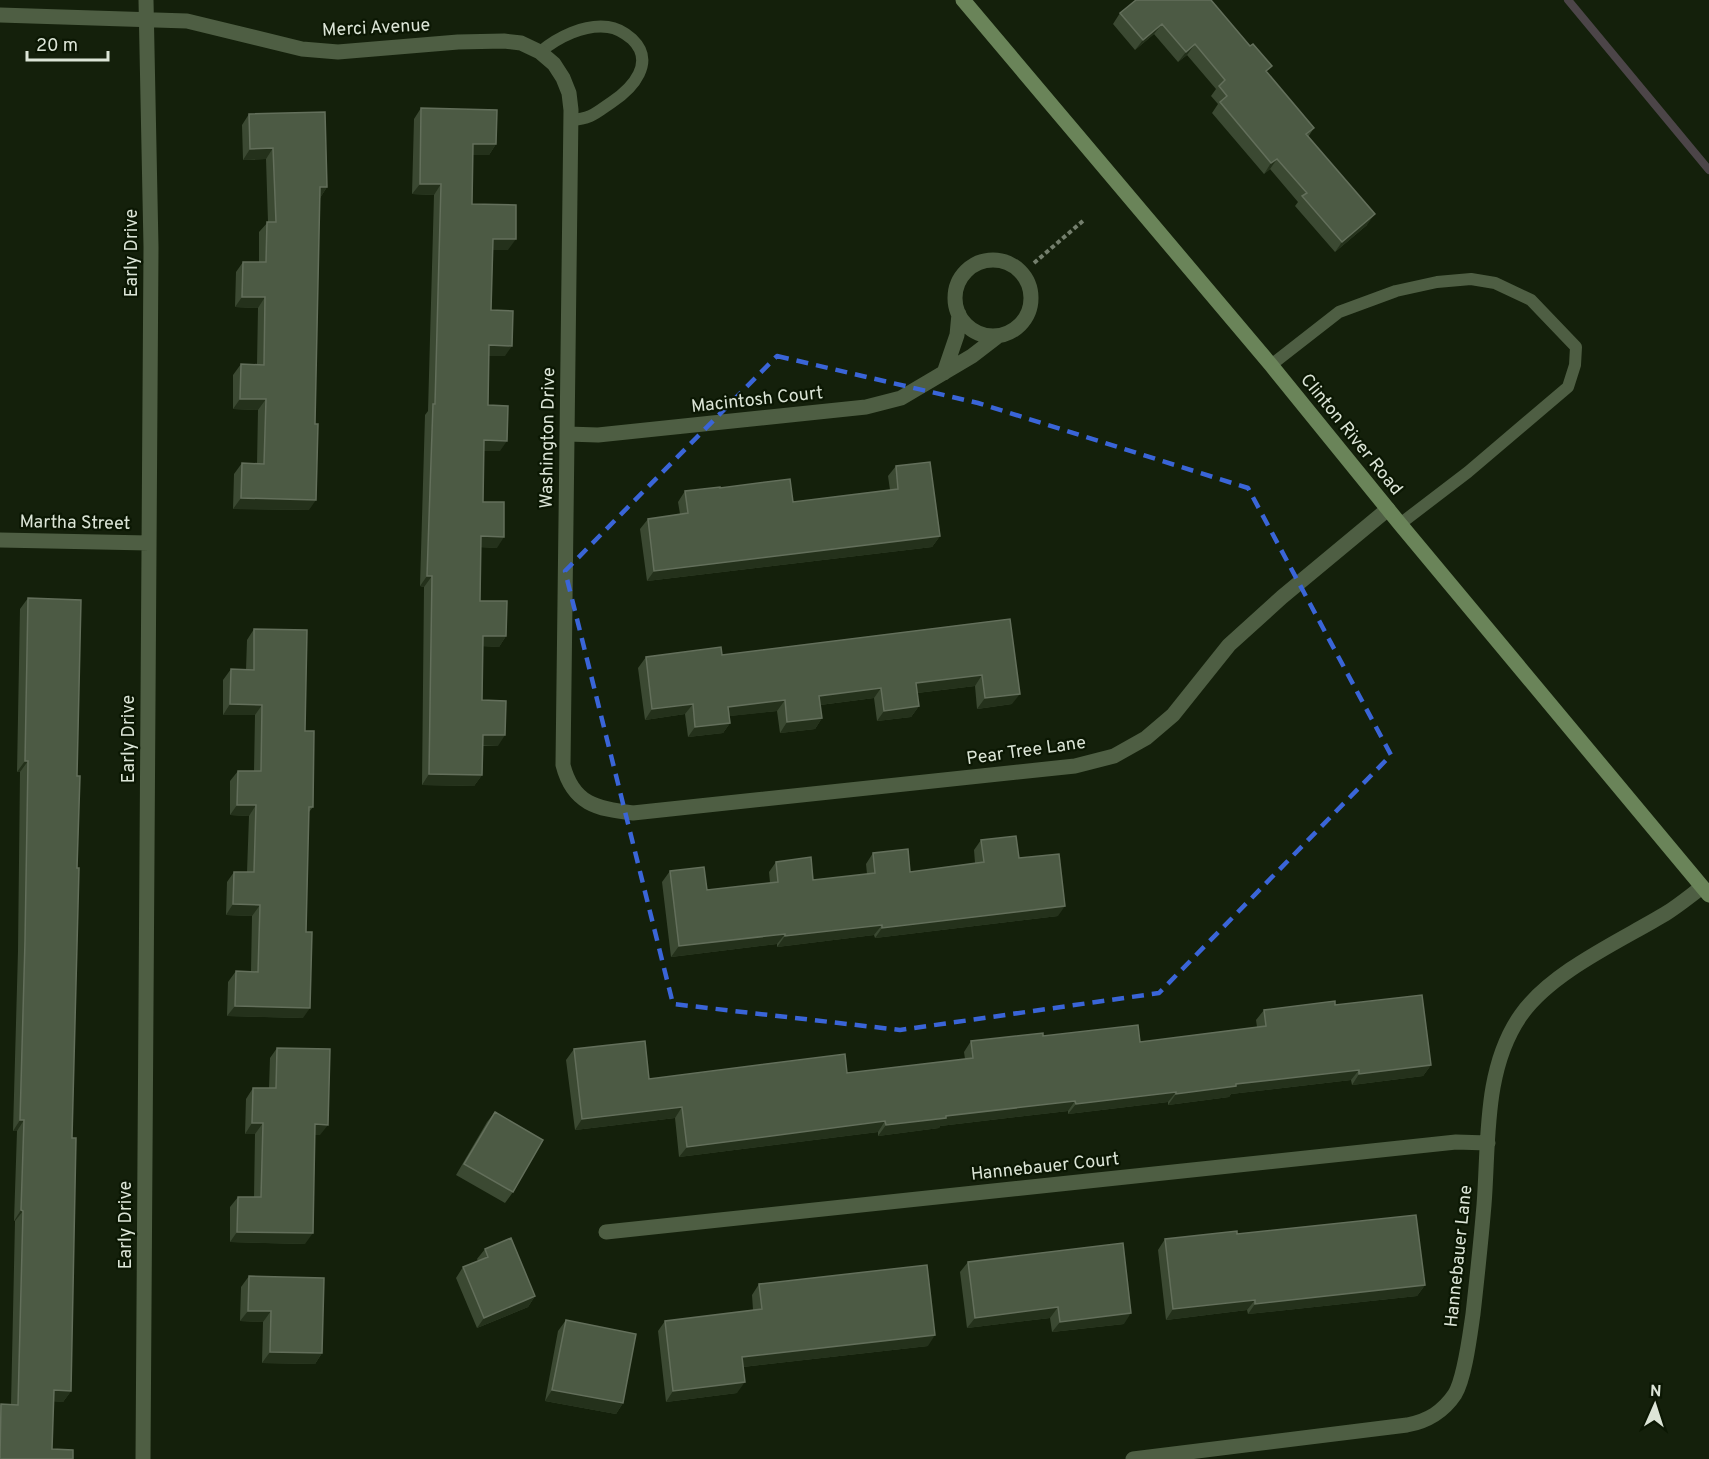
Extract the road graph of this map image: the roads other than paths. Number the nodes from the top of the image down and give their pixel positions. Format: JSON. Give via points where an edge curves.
{"nodes":[{"id":1,"x":146,"y":0,"type":"edge"},
{"id":2,"x":963,"y":0,"type":"edge"},
{"id":3,"x":0,"y":15,"type":"edge"},
{"id":4,"x":147,"y":18,"type":"junction"},
{"id":5,"x":540,"y":52,"type":"junction"},
{"id":6,"x":563,"y":78,"type":"joint"},
{"id":7,"x":571,"y":120,"type":"junction"},
{"id":8,"x":959,"y":314,"type":"junction"},
{"id":9,"x":998,"y":336,"type":"junction"},
{"id":10,"x":1270,"y":365,"type":"junction"},
{"id":11,"x":944,"y":374,"type":"junction"},
{"id":12,"x":567,"y":434,"type":"junction"},
{"id":13,"x":1388,"y":509,"type":"junction"},
{"id":14,"x":1400,"y":524,"type":"junction"},
{"id":15,"x":0,"y":540,"type":"edge"},
{"id":16,"x":149,"y":543,"type":"junction"},
{"id":17,"x":577,"y":796,"type":"joint"},
{"id":18,"x":1706,"y":891,"type":"edge"},
{"id":19,"x":1488,"y":1143,"type":"junction"},
{"id":20,"x":606,"y":1232,"type":"dead end"},
{"id":21,"x":143,"y":1459,"type":"edge"},
{"id":22,"x":1133,"y":1459,"type":"edge"}],
"edges":[{"from":1,"to":4,"type":"street","name":"Early Drive"},
{"from":2,"to":10,"type":"street","name":"Clinton River Road"},
{"from":3,"to":4,"type":"street","name":"Merci Avenue"},
{"from":4,"to":5,"type":"street","name":"Merci Avenue","via":[[187,21],[302,49],[338,52],[504,41]]},
{"from":4,"to":16,"type":"street","name":"Early Drive","via":[[151,247]]},
{"from":5,"to":6,"type":"street","name":"Merci Avenue"},
{"from":5,"to":7,"type":"lane","via":[[562,36],[606,26],[619,29],[638,45],[643,59],[633,84],[586,119]]},
{"from":6,"to":7,"type":"street","name":"Washington Drive","via":[[569,93]]},
{"from":7,"to":12,"type":"street","name":"Washington Drive"},
{"from":8,"to":9,"type":"street","via":[[975,331]]},
{"from":8,"to":9,"type":"street","name":"Macintosh Court","via":[[956,291],[968,270],[989,261],[1014,266],[1030,287],[1031,300],[1021,324]]},
{"from":8,"to":11,"type":"street","name":"Macintosh Court","via":[[957,335]]},
{"from":9,"to":11,"type":"street","name":"Macintosh Court"},
{"from":10,"to":13,"type":"street","name":"Clinton River Road"},
{"from":10,"to":14,"type":"lane","via":[[1339,312],[1396,291],[1471,279],[1495,283],[1531,300],[1576,347],[1568,387]]},
{"from":11,"to":12,"type":"street","name":"Macintosh Court","via":[[901,398],[866,407],[598,435]]},
{"from":12,"to":17,"type":"street","name":"Washington Drive","via":[[563,765]]},
{"from":13,"to":14,"type":"street","name":"Clinton River Road"},
{"from":13,"to":17,"type":"street","name":"Pear Tree Lane","via":[[1229,645],[1173,715],[1146,738],[1114,756],[1075,766],[633,813],[610,810]]},
{"from":14,"to":18,"type":"street","name":"Clinton River Road"},
{"from":15,"to":16,"type":"street","name":"Martha Street"},
{"from":16,"to":21,"type":"street","name":"Early Drive"},
{"from":18,"to":19,"type":"street","name":"Hannebauer Lane","via":[[1574,968],[1539,995],[1521,1015],[1501,1052]]},
{"from":19,"to":20,"type":"street","name":"Hannebauer Court","via":[[1456,1142]]},
{"from":19,"to":22,"type":"street","name":"Hannebauer Lane","via":[[1470,1337],[1456,1392],[1437,1414],[1424,1422],[1407,1425]]}]}
